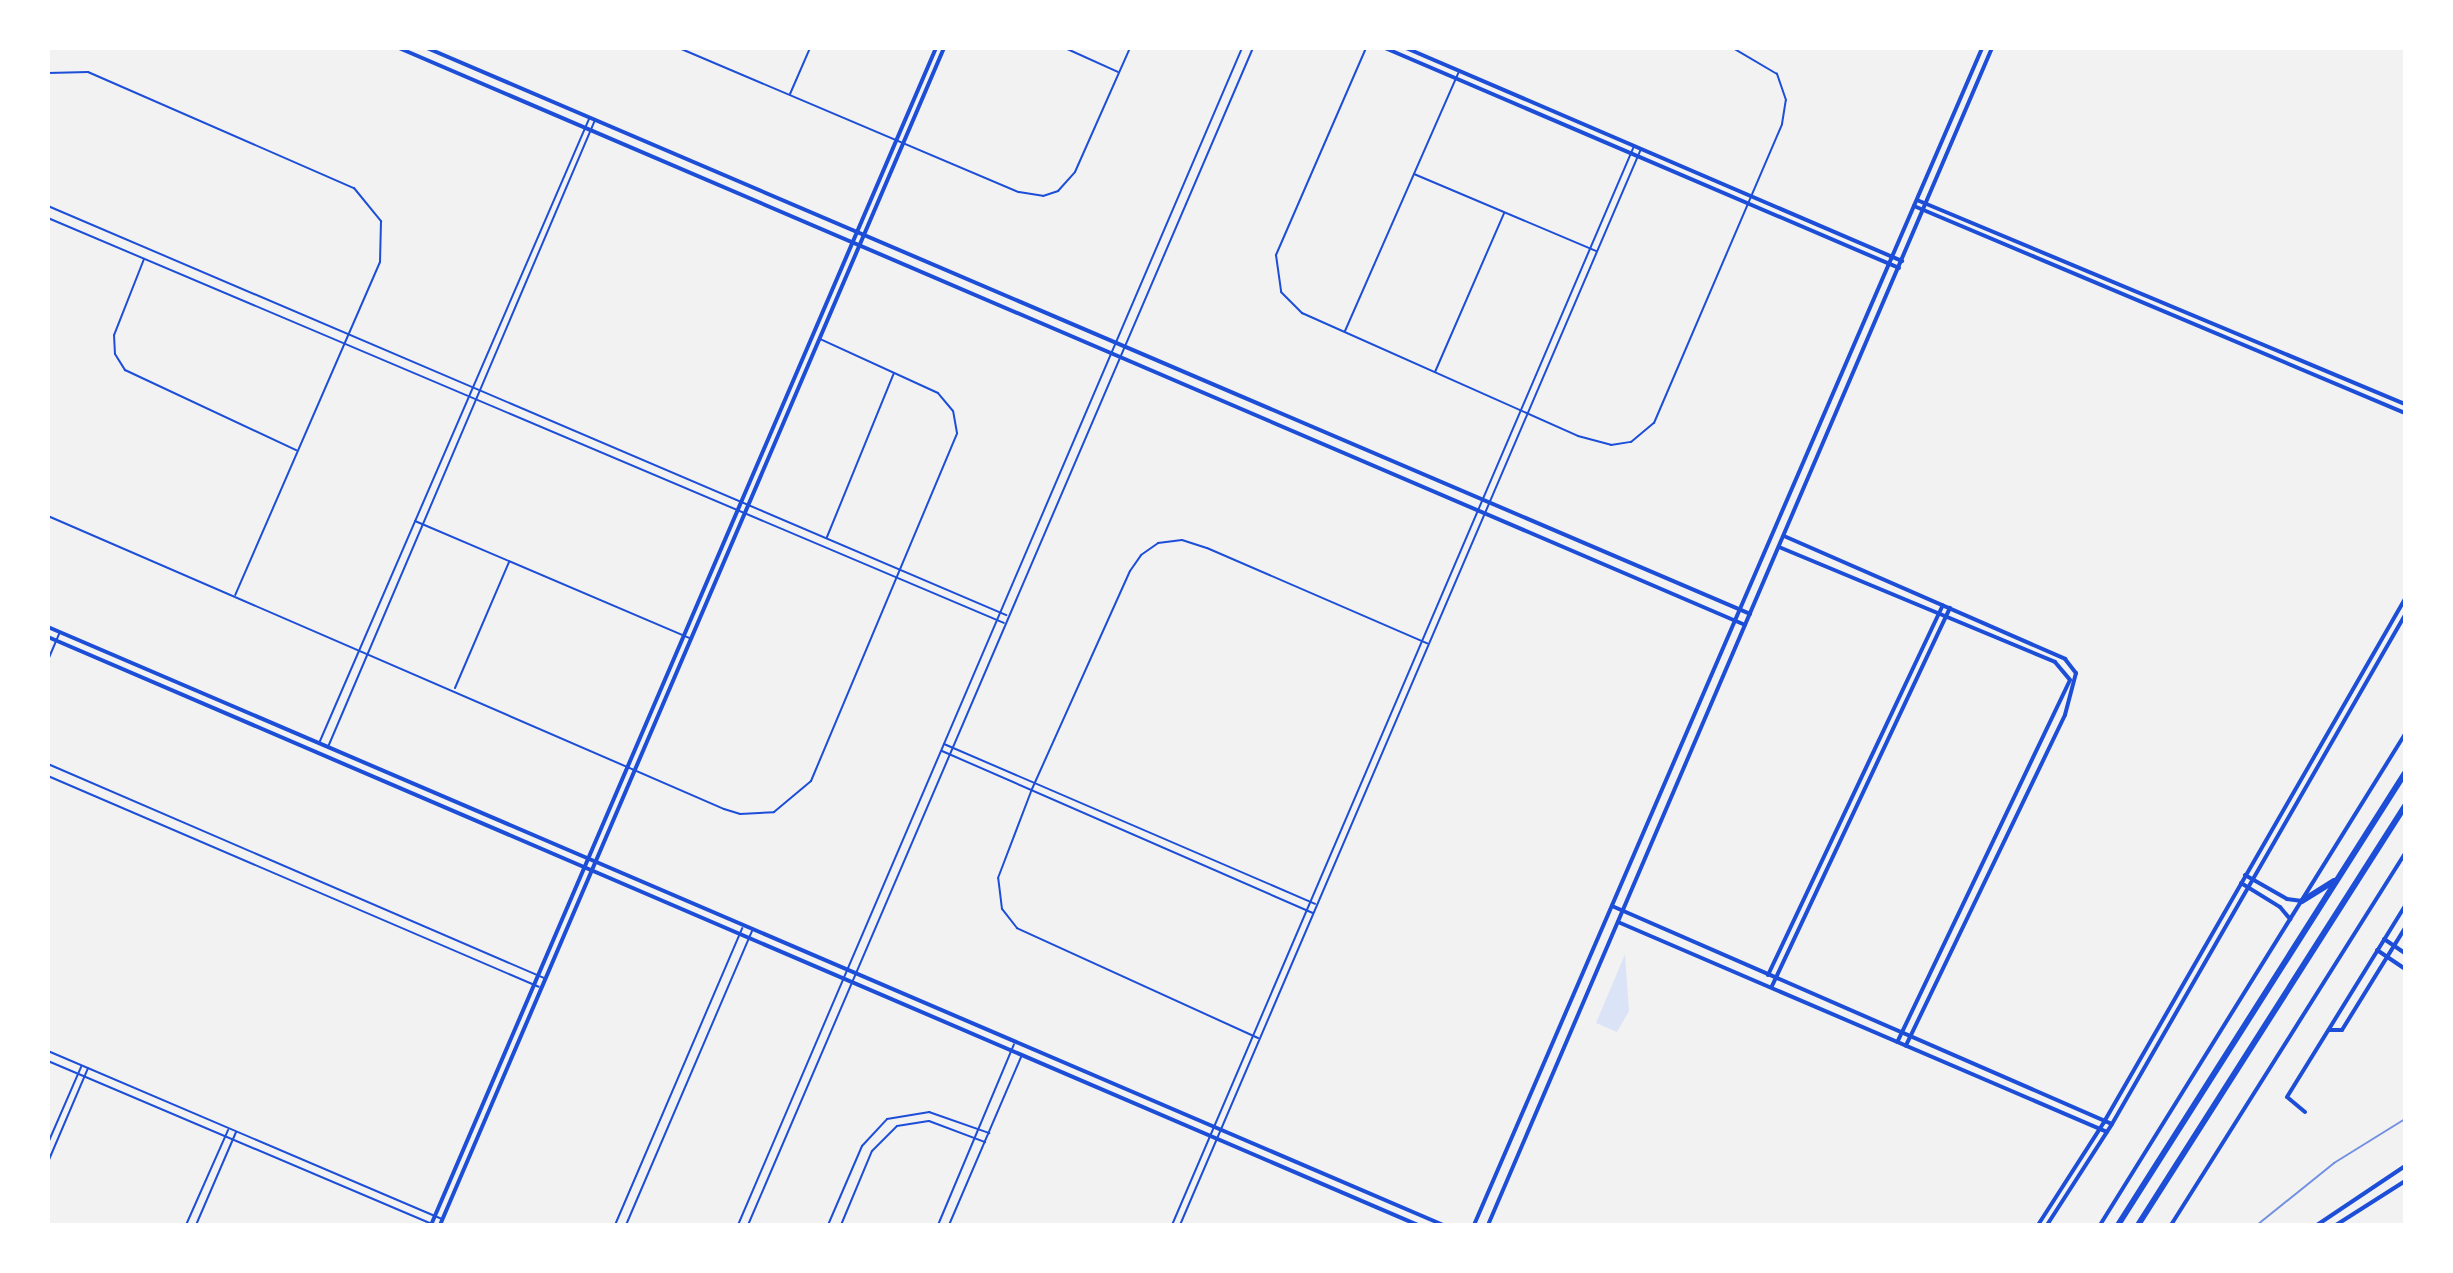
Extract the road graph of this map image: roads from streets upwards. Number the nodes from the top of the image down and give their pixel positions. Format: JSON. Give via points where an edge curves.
{"nodes":[{"id":1,"x":399,"y":48,"type":"edge"},
{"id":2,"x":427,"y":48,"type":"edge"},
{"id":3,"x":936,"y":48,"type":"edge"},
{"id":4,"x":944,"y":48,"type":"edge"},
{"id":5,"x":1385,"y":48,"type":"edge"},
{"id":6,"x":1406,"y":48,"type":"edge"},
{"id":7,"x":1982,"y":48,"type":"edge"},
{"id":8,"x":1992,"y":48,"type":"edge"},
{"id":9,"x":1917,"y":200,"type":"junction"},
{"id":10,"x":1926,"y":203,"type":"junction"},
{"id":11,"x":1914,"y":206,"type":"junction"},
{"id":12,"x":1923,"y":210,"type":"junction"},
{"id":13,"x":857,"y":232,"type":"junction"},
{"id":14,"x":863,"y":235,"type":"junction"},
{"id":15,"x":852,"y":242,"type":"junction"},
{"id":16,"x":859,"y":245,"type":"junction"},
{"id":17,"x":1892,"y":257,"type":"junction"},
{"id":18,"x":1902,"y":261,"type":"junction"},
{"id":19,"x":1889,"y":264,"type":"junction"},
{"id":20,"x":1899,"y":268,"type":"junction"},
{"id":21,"x":1251,"y":399,"type":"junction"},
{"id":22,"x":2405,"y":404,"type":"edge"},
{"id":23,"x":1245,"y":411,"type":"junction"},
{"id":24,"x":2405,"y":413,"type":"edge"},
{"id":25,"x":1784,"y":536,"type":"junction"},
{"id":26,"x":1779,"y":547,"type":"junction"},
{"id":27,"x":2405,"y":599,"type":"edge"},
{"id":28,"x":1943,"y":605,"type":"junction"},
{"id":29,"x":1950,"y":608,"type":"junction"},
{"id":30,"x":1740,"y":609,"type":"junction"},
{"id":31,"x":1750,"y":614,"type":"junction"},
{"id":32,"x":1937,"y":614,"type":"junction"},
{"id":33,"x":2405,"y":615,"type":"edge"},
{"id":34,"x":1945,"y":617,"type":"junction"},
{"id":35,"x":1735,"y":621,"type":"junction"},
{"id":36,"x":1745,"y":625,"type":"junction"},
{"id":37,"x":50,"y":628,"type":"edge"},
{"id":38,"x":2012,"y":636,"type":"junction"},
{"id":39,"x":48,"y":638,"type":"edge"},
{"id":40,"x":2010,"y":644,"type":"junction"},
{"id":41,"x":2368,"y":664,"type":"junction"},
{"id":42,"x":2375,"y":668,"type":"junction"},
{"id":43,"x":1909,"y":673,"type":"junction"},
{"id":44,"x":1917,"y":676,"type":"junction"},
{"id":45,"x":2049,"y":730,"type":"junction"},
{"id":46,"x":2056,"y":733,"type":"junction"},
{"id":47,"x":2405,"y":734,"type":"edge"},
{"id":48,"x":2310,"y":763,"type":"junction"},
{"id":49,"x":2317,"y":767,"type":"junction"},
{"id":50,"x":2405,"y":773,"type":"edge"},
{"id":51,"x":2023,"y":780,"type":"junction"},
{"id":52,"x":2031,"y":784,"type":"junction"},
{"id":53,"x":2287,"y":803,"type":"junction"},
{"id":54,"x":2405,"y":806,"type":"edge"},
{"id":55,"x":2294,"y":807,"type":"junction"},
{"id":56,"x":2405,"y":853,"type":"edge"},
{"id":57,"x":587,"y":860,"type":"junction"},
{"id":58,"x":594,"y":863,"type":"junction"},
{"id":59,"x":584,"y":868,"type":"junction"},
{"id":60,"x":591,"y":872,"type":"junction"},
{"id":61,"x":2245,"y":875,"type":"junction"},
{"id":62,"x":2337,"y":879,"type":"junction"},
{"id":63,"x":2253,"y":880,"type":"junction"},
{"id":64,"x":2241,"y":883,"type":"junction"},
{"id":65,"x":2248,"y":888,"type":"junction"},
{"id":66,"x":2302,"y":901,"type":"junction"},
{"id":67,"x":1612,"y":906,"type":"junction"},
{"id":68,"x":2405,"y":906,"type":"edge"},
{"id":69,"x":1623,"y":911,"type":"junction"},
{"id":70,"x":2290,"y":920,"type":"junction"},
{"id":71,"x":1618,"y":922,"type":"junction"},
{"id":72,"x":2216,"y":928,"type":"junction"},
{"id":73,"x":2405,"y":928,"type":"edge"},
{"id":74,"x":2223,"y":932,"type":"junction"},
{"id":75,"x":2384,"y":939,"type":"junction"},
{"id":76,"x":2394,"y":946,"type":"junction"},
{"id":77,"x":2377,"y":950,"type":"junction"},
{"id":78,"x":2405,"y":953,"type":"edge"},
{"id":79,"x":2387,"y":957,"type":"junction"},
{"id":80,"x":2405,"y":969,"type":"edge"},
{"id":81,"x":1768,"y":976,"type":"junction"},
{"id":82,"x":1775,"y":979,"type":"junction"},
{"id":83,"x":1764,"y":983,"type":"junction"},
{"id":84,"x":1772,"y":986,"type":"junction"},
{"id":85,"x":2328,"y":1029,"type":"junction"},
{"id":86,"x":1901,"y":1034,"type":"junction"},
{"id":87,"x":1910,"y":1038,"type":"junction"},
{"id":88,"x":1897,"y":1042,"type":"junction"},
{"id":89,"x":1906,"y":1046,"type":"junction"},
{"id":90,"x":2305,"y":1112,"type":"dead end"},
{"id":91,"x":2104,"y":1122,"type":"junction"},
{"id":92,"x":2112,"y":1124,"type":"junction"},
{"id":93,"x":2100,"y":1129,"type":"junction"},
{"id":94,"x":2107,"y":1132,"type":"junction"},
{"id":95,"x":2405,"y":1166,"type":"edge"},
{"id":96,"x":2405,"y":1181,"type":"edge"},
{"id":97,"x":436,"y":1224,"type":"edge"},
{"id":98,"x":1418,"y":1225,"type":"edge"},
{"id":99,"x":1443,"y":1225,"type":"edge"},
{"id":100,"x":1474,"y":1225,"type":"edge"},
{"id":101,"x":1488,"y":1225,"type":"edge"},
{"id":102,"x":2038,"y":1225,"type":"edge"},
{"id":103,"x":2047,"y":1225,"type":"edge"},
{"id":104,"x":2100,"y":1225,"type":"edge"},
{"id":105,"x":2118,"y":1225,"type":"edge"},
{"id":106,"x":2138,"y":1225,"type":"edge"},
{"id":107,"x":2171,"y":1225,"type":"edge"},
{"id":108,"x":2317,"y":1225,"type":"edge"},
{"id":109,"x":2336,"y":1225,"type":"edge"}],
"edges":[{"from":1,"to":15,"type":"street"},
{"from":2,"to":13,"type":"street"},
{"from":3,"to":13,"type":"street"},
{"from":4,"to":14,"type":"street"},
{"from":5,"to":19,"type":"street"},
{"from":6,"to":17,"type":"street"},
{"from":7,"to":9,"type":"street"},
{"from":8,"to":10,"type":"street"},
{"from":9,"to":10,"type":"street"},
{"from":9,"to":11,"type":"street"},
{"from":10,"to":12,"type":"street"},
{"from":10,"to":22,"type":"street"},
{"from":11,"to":12,"type":"street"},
{"from":11,"to":17,"type":"street"},
{"from":12,"to":18,"type":"street"},
{"from":12,"to":24,"type":"street"},
{"from":13,"to":14,"type":"street"},
{"from":13,"to":15,"type":"street"},
{"from":14,"to":16,"type":"street"},
{"from":14,"to":21,"type":"street"},
{"from":15,"to":16,"type":"street"},
{"from":15,"to":57,"type":"street"},
{"from":16,"to":23,"type":"street"},
{"from":16,"to":58,"type":"street"},
{"from":17,"to":18,"type":"street"},
{"from":17,"to":19,"type":"street"},
{"from":18,"to":20,"type":"street"},
{"from":19,"to":20,"type":"street"},
{"from":19,"to":30,"type":"street"},
{"from":20,"to":25,"type":"street"},
{"from":21,"to":23,"type":"street"},
{"from":21,"to":30,"type":"street"},
{"from":23,"to":35,"type":"street"},
{"from":25,"to":26,"type":"street"},
{"from":25,"to":28,"type":"street"},
{"from":26,"to":31,"type":"street"},
{"from":26,"to":32,"type":"street"},
{"from":27,"to":41,"type":"street"},
{"from":28,"to":29,"type":"street"},
{"from":28,"to":32,"type":"street"},
{"from":29,"to":34,"type":"street"},
{"from":29,"to":38,"type":"street"},
{"from":30,"to":31,"type":"street"},
{"from":30,"to":35,"type":"street"},
{"from":31,"to":36,"type":"street"},
{"from":32,"to":34,"type":"street"},
{"from":32,"to":43,"type":"street"},
{"from":33,"to":42,"type":"street"},
{"from":34,"to":40,"type":"street"},
{"from":34,"to":44,"type":"street"},
{"from":35,"to":36,"type":"street"},
{"from":35,"to":67,"type":"street"},
{"from":36,"to":69,"type":"street"},
{"from":37,"to":57,"type":"street"},
{"from":38,"to":40,"type":"street"},
{"from":38,"to":46,"type":"street","via":[[2065,659],[2076,673]]},
{"from":39,"to":59,"type":"street"},
{"from":40,"to":45,"type":"street","via":[[2055,662],[2068,674],[2069,686]]},
{"from":41,"to":42,"type":"street"},
{"from":41,"to":48,"type":"street"},
{"from":42,"to":49,"type":"street"},
{"from":43,"to":44,"type":"street"},
{"from":43,"to":81,"type":"street"},
{"from":44,"to":82,"type":"street"},
{"from":45,"to":46,"type":"street"},
{"from":45,"to":51,"type":"street"},
{"from":46,"to":52,"type":"street"},
{"from":47,"to":66,"type":"street"},
{"from":48,"to":49,"type":"street"},
{"from":48,"to":53,"type":"street"},
{"from":49,"to":55,"type":"street"},
{"from":50,"to":62,"type":"highway"},
{"from":51,"to":52,"type":"street"},
{"from":51,"to":86,"type":"street"},
{"from":52,"to":87,"type":"street"},
{"from":53,"to":55,"type":"street"},
{"from":53,"to":61,"type":"street"},
{"from":54,"to":106,"type":"highway"},
{"from":55,"to":63,"type":"street"},
{"from":56,"to":107,"type":"street"},
{"from":57,"to":58,"type":"street"},
{"from":57,"to":59,"type":"street"},
{"from":58,"to":60,"type":"street"},
{"from":58,"to":99,"type":"street"},
{"from":59,"to":60,"type":"street"},
{"from":59,"to":97,"type":"street"},
{"from":60,"to":97,"type":"street"},
{"from":60,"to":98,"type":"street"},
{"from":61,"to":63,"type":"street"},
{"from":61,"to":64,"type":"street"},
{"from":62,"to":66,"type":"highway"},
{"from":62,"to":105,"type":"highway"},
{"from":63,"to":65,"type":"street"},
{"from":63,"to":66,"type":"street","via":[[2287,899]]},
{"from":64,"to":65,"type":"street"},
{"from":64,"to":72,"type":"street"},
{"from":65,"to":70,"type":"street"},
{"from":65,"to":74,"type":"street"},
{"from":66,"to":70,"type":"street"},
{"from":67,"to":69,"type":"street"},
{"from":67,"to":100,"type":"street"},
{"from":68,"to":75,"type":"street"},
{"from":69,"to":71,"type":"street"},
{"from":69,"to":81,"type":"street"},
{"from":70,"to":104,"type":"street"},
{"from":71,"to":83,"type":"street"},
{"from":71,"to":101,"type":"street"},
{"from":72,"to":74,"type":"street"},
{"from":72,"to":91,"type":"street"},
{"from":73,"to":76,"type":"street"},
{"from":74,"to":92,"type":"street"},
{"from":75,"to":76,"type":"street"},
{"from":75,"to":77,"type":"street"},
{"from":76,"to":78,"type":"street"},
{"from":76,"to":79,"type":"street"},
{"from":77,"to":79,"type":"street"},
{"from":77,"to":85,"type":"street"},
{"from":79,"to":80,"type":"street"},
{"from":79,"to":85,"type":"street","via":[[2342,1030]]},
{"from":81,"to":82,"type":"street"},
{"from":81,"to":83,"type":"street"},
{"from":82,"to":84,"type":"street"},
{"from":82,"to":86,"type":"street"},
{"from":83,"to":84,"type":"street"},
{"from":84,"to":88,"type":"street"},
{"from":85,"to":90,"type":"street","via":[[2287,1097]]},
{"from":86,"to":87,"type":"street"},
{"from":86,"to":88,"type":"street"},
{"from":87,"to":89,"type":"street"},
{"from":87,"to":91,"type":"street"},
{"from":88,"to":89,"type":"street"},
{"from":89,"to":93,"type":"street"},
{"from":91,"to":92,"type":"street"},
{"from":91,"to":93,"type":"street"},
{"from":92,"to":94,"type":"street"},
{"from":93,"to":94,"type":"street"},
{"from":93,"to":102,"type":"street"},
{"from":94,"to":103,"type":"street"},
{"from":95,"to":108,"type":"street"},
{"from":96,"to":109,"type":"street"}]}
